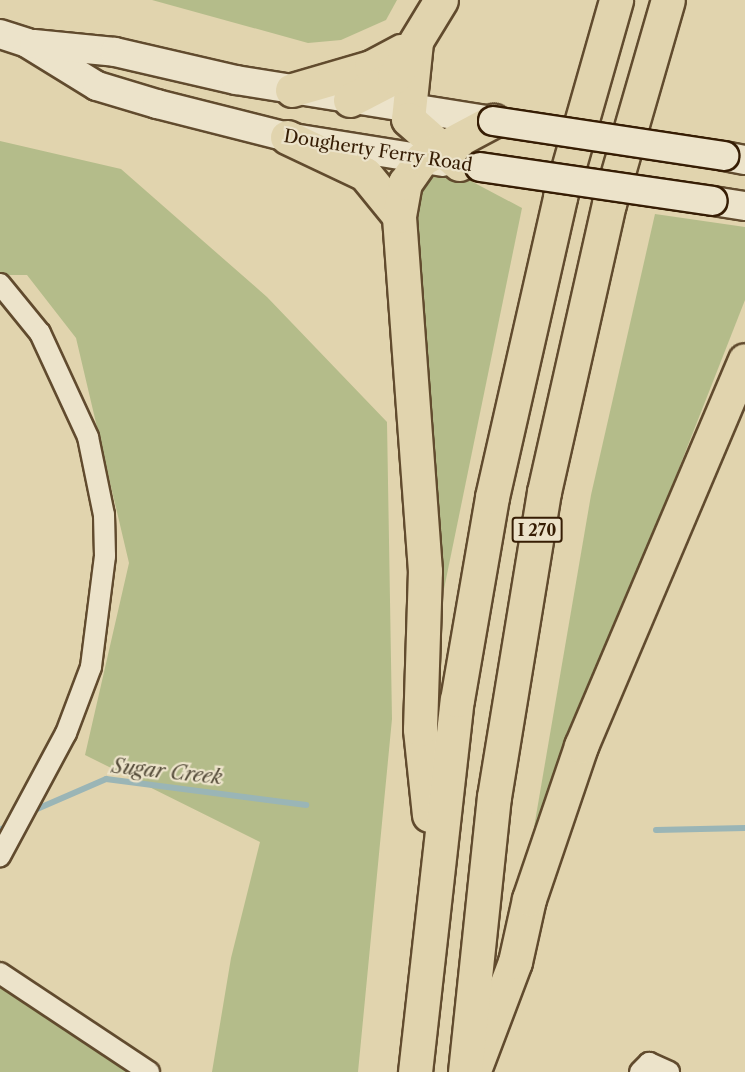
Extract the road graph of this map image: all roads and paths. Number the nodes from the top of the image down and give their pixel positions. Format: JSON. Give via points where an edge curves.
{"nodes":[{"id":1,"x":441,"y":0,"type":"edge"},
{"id":2,"x":616,"y":0,"type":"edge"},
{"id":3,"x":668,"y":0,"type":"edge"},
{"id":4,"x":0,"y":34,"type":"edge"},
{"id":5,"x":416,"y":42,"type":"junction"},
{"id":6,"x":27,"y":43,"type":"junction"},
{"id":7,"x":292,"y":90,"type":"junction"},
{"id":8,"x":350,"y":100,"type":"junction"},
{"id":9,"x":407,"y":109,"type":"junction"},
{"id":10,"x":493,"y":121,"type":"junction"},
{"id":11,"x":287,"y":137,"type":"junction"},
{"id":12,"x":734,"y":158,"type":"edge"},
{"id":13,"x":450,"y":160,"type":"junction"},
{"id":14,"x":745,"y":206,"type":"edge"},
{"id":15,"x":399,"y":216,"type":"junction"},
{"id":16,"x":0,"y":284,"type":"edge"},
{"id":17,"x":745,"y":360,"type":"edge"},
{"id":18,"x":0,"y":856,"type":"edge"},
{"id":19,"x":434,"y":871,"type":"junction"},
{"id":20,"x":0,"y":973,"type":"edge"},
{"id":21,"x":149,"y":1072,"type":"edge"},
{"id":22,"x":416,"y":1072,"type":"edge"},
{"id":23,"x":465,"y":1072,"type":"edge"},
{"id":24,"x":473,"y":1072,"type":"edge"},
{"id":25,"x":640,"y":1072,"type":"edge"},
{"id":26,"x":669,"y":1072,"type":"edge"}],
"edges":[{"from":1,"to":5,"type":"highway"},
{"from":2,"to":19,"type":"highway","number":"I 270","via":[[560,197],[511,408],[460,678]]},
{"from":3,"to":23,"type":"highway","number":"I 270","via":[[609,204],[544,492],[494,797]]},
{"from":4,"to":6,"type":"main road","name":"Dougherty Ferry Road"},
{"from":5,"to":7,"type":"highway","via":[[371,67]]},
{"from":5,"to":8,"type":"highway","via":[[394,77]]},
{"from":5,"to":9,"type":"highway"},
{"from":6,"to":7,"type":"main road","name":"Dougherty Ferry Road","via":[[115,52]]},
{"from":6,"to":11,"type":"main road","name":"Dougherty Ferry Road","via":[[98,86]]},
{"from":7,"to":8,"type":"main road","name":"Dougherty Ferry Road"},
{"from":8,"to":9,"type":"main road","name":"Dougherty Ferry Road"},
{"from":9,"to":10,"type":"main road","name":"Dougherty Ferry Road"},
{"from":9,"to":13,"type":"highway","via":[[417,130]]},
{"from":10,"to":12,"type":"main road","name":"Dougherty Ferry Road","bridge":true},
{"from":10,"to":13,"type":"highway"},
{"from":11,"to":13,"type":"main road","name":"Dougherty Ferry Road"},
{"from":11,"to":15,"type":"highway","via":[[365,174]]},
{"from":13,"to":14,"type":"main road","name":"Dougherty Ferry Road","bridge":true},
{"from":13,"to":15,"type":"highway","via":[[405,183]]},
{"from":15,"to":19,"type":"highway","via":[[425,571],[420,729]]},
{"from":16,"to":18,"type":"street","via":[[40,333],[69,390],[88,437],[104,515],[99,635],[92,667],[35,792]]},
{"from":17,"to":24,"type":"highway","via":[[581,746],[529,899],[514,962]]},
{"from":19,"to":22,"type":"highway","number":"I 270"},
{"from":20,"to":21,"type":"street"},
{"from":25,"to":26,"type":"street","via":[[649,1064]]}]}
